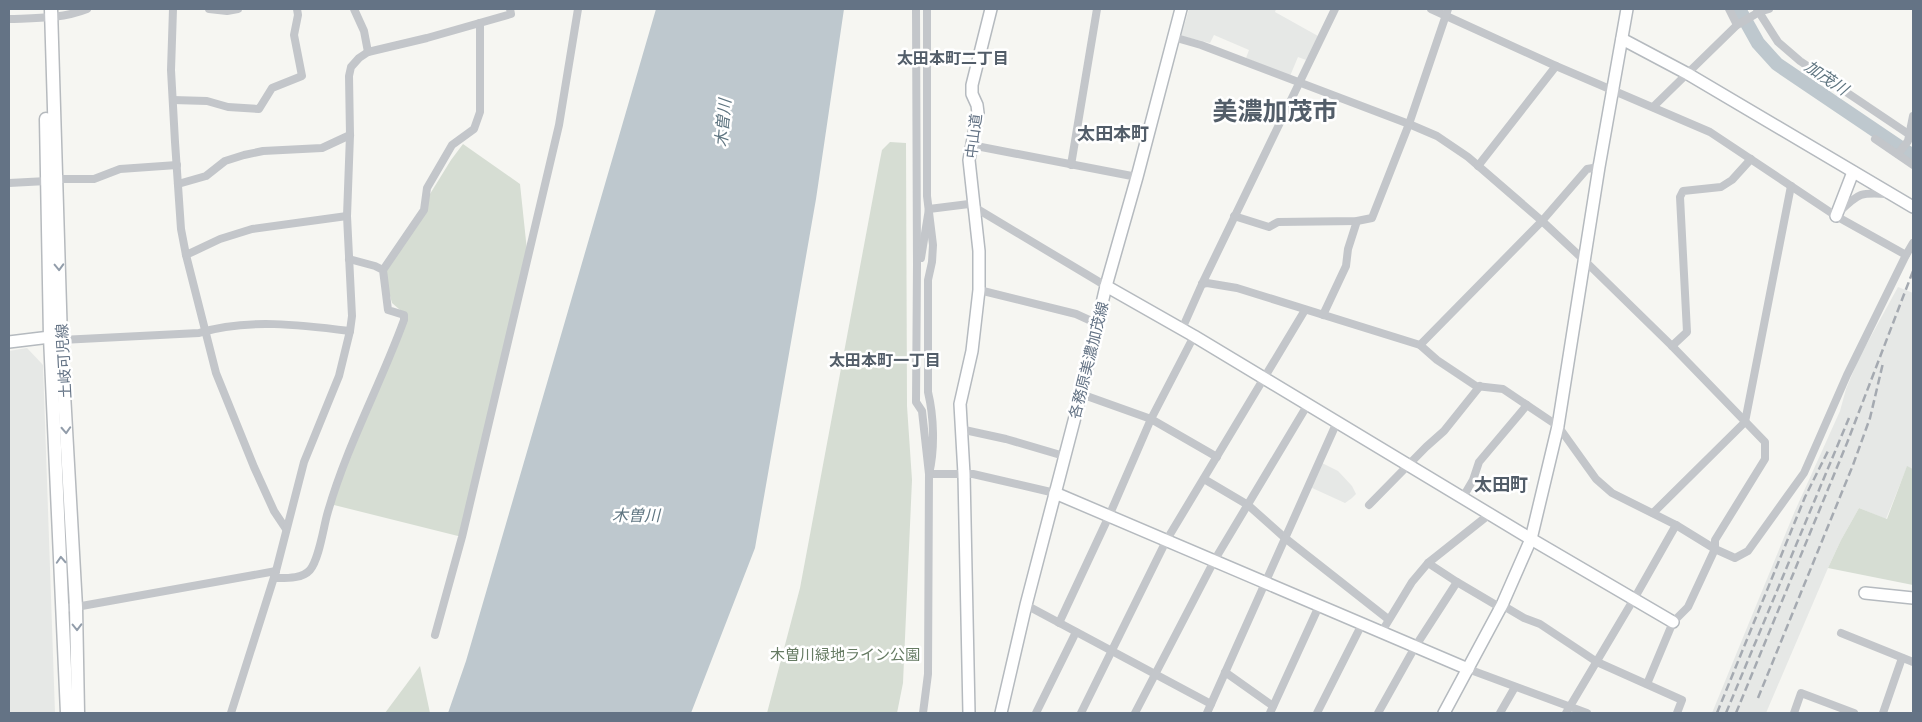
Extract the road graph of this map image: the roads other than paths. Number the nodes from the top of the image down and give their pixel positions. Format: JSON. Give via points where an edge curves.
{"nodes":[{"id":1,"x":87,"y":9,"type":"edge"},
{"id":2,"x":173,"y":9,"type":"edge"},
{"id":3,"x":209,"y":9,"type":"edge"},
{"id":4,"x":238,"y":9,"type":"edge"},
{"id":5,"x":297,"y":9,"type":"edge"},
{"id":6,"x":354,"y":9,"type":"edge"},
{"id":7,"x":510,"y":9,"type":"edge"},
{"id":8,"x":578,"y":9,"type":"edge"},
{"id":9,"x":916,"y":9,"type":"edge"},
{"id":10,"x":927,"y":9,"type":"edge"},
{"id":11,"x":991,"y":9,"type":"edge"},
{"id":12,"x":1097,"y":9,"type":"edge"},
{"id":13,"x":1181,"y":9,"type":"edge"},
{"id":14,"x":1335,"y":9,"type":"edge"},
{"id":15,"x":1431,"y":9,"type":"edge"},
{"id":16,"x":1627,"y":9,"type":"edge"},
{"id":17,"x":1729,"y":9,"type":"edge"},
{"id":18,"x":1769,"y":9,"type":"edge"},
{"id":19,"x":1758,"y":11,"type":"edge"},
{"id":20,"x":1447,"y":12,"type":"edge"},
{"id":21,"x":47,"y":13,"type":"edge"},
{"id":22,"x":9,"y":19,"type":"edge"},
{"id":23,"x":480,"y":23,"type":"junction"},
{"id":24,"x":1737,"y":25,"type":"junction"},
{"id":25,"x":1173,"y":38,"type":"junction"},
{"id":26,"x":1622,"y":39,"type":"junction"},
{"id":27,"x":368,"y":52,"type":"junction"},
{"id":28,"x":1556,"y":66,"type":"junction"},
{"id":29,"x":1688,"y":74,"type":"junction"},
{"id":30,"x":1299,"y":82,"type":"junction"},
{"id":31,"x":1612,"y":90,"type":"junction"},
{"id":32,"x":173,"y":100,"type":"junction"},
{"id":33,"x":1653,"y":107,"type":"junction"},
{"id":34,"x":1913,"y":116,"type":"edge"},
{"id":35,"x":1409,"y":124,"type":"junction"},
{"id":36,"x":350,"y":135,"type":"junction"},
{"id":37,"x":1909,"y":138,"type":"junction"},
{"id":38,"x":1876,"y":139,"type":"dead end"},
{"id":39,"x":972,"y":145,"type":"junction"},
{"id":40,"x":1899,"y":153,"type":"junction"},
{"id":41,"x":1751,"y":159,"type":"junction"},
{"id":42,"x":177,"y":165,"type":"junction"},
{"id":43,"x":1071,"y":165,"type":"junction"},
{"id":44,"x":1913,"y":165,"type":"edge"},
{"id":45,"x":1478,"y":166,"type":"junction"},
{"id":46,"x":1599,"y":167,"type":"junction"},
{"id":47,"x":1853,"y":172,"type":"junction"},
{"id":48,"x":1137,"y":178,"type":"junction"},
{"id":49,"x":51,"y":180,"type":"junction"},
{"id":50,"x":9,"y":183,"type":"edge"},
{"id":51,"x":178,"y":184,"type":"junction"},
{"id":52,"x":1791,"y":186,"type":"junction"},
{"id":53,"x":1889,"y":194,"type":"junction"},
{"id":54,"x":974,"y":207,"type":"junction"},
{"id":55,"x":1913,"y":207,"type":"edge"},
{"id":56,"x":929,"y":209,"type":"junction"},
{"id":57,"x":347,"y":216,"type":"junction"},
{"id":58,"x":1234,"y":216,"type":"junction"},
{"id":59,"x":1836,"y":216,"type":"junction"},
{"id":60,"x":1357,"y":221,"type":"junction"},
{"id":61,"x":1542,"y":221,"type":"junction"},
{"id":62,"x":1913,"y":243,"type":"edge"},
{"id":63,"x":186,"y":255,"type":"junction"},
{"id":64,"x":1906,"y":255,"type":"junction"},
{"id":65,"x":349,"y":259,"type":"junction"},
{"id":66,"x":1585,"y":262,"type":"junction"},
{"id":67,"x":917,"y":264,"type":"junction"},
{"id":68,"x":383,"y":270,"type":"junction"},
{"id":69,"x":1202,"y":284,"type":"junction"},
{"id":70,"x":1106,"y":286,"type":"junction"},
{"id":71,"x":979,"y":290,"type":"junction"},
{"id":72,"x":1305,"y":310,"type":"junction"},
{"id":73,"x":1323,"y":315,"type":"junction"},
{"id":74,"x":1098,"y":324,"type":"junction"},
{"id":75,"x":1182,"y":329,"type":"junction"},
{"id":76,"x":205,"y":331,"type":"junction"},
{"id":77,"x":350,"y":331,"type":"junction"},
{"id":78,"x":1194,"y":336,"type":"junction"},
{"id":79,"x":56,"y":339,"type":"junction"},
{"id":80,"x":9,"y":342,"type":"edge"},
{"id":81,"x":1420,"y":345,"type":"junction"},
{"id":82,"x":1672,"y":346,"type":"junction"},
{"id":83,"x":1265,"y":379,"type":"junction"},
{"id":84,"x":1480,"y":386,"type":"junction"},
{"id":85,"x":1081,"y":394,"type":"junction"},
{"id":86,"x":1308,"y":404,"type":"junction"},
{"id":87,"x":1527,"y":405,"type":"junction"},
{"id":88,"x":1151,"y":419,"type":"junction"},
{"id":89,"x":1337,"y":422,"type":"junction"},
{"id":90,"x":1745,"y":422,"type":"junction"},
{"id":91,"x":1558,"y":426,"type":"junction"},
{"id":92,"x":960,"y":429,"type":"junction"},
{"id":93,"x":1064,"y":456,"type":"junction"},
{"id":94,"x":1217,"y":457,"type":"junction"},
{"id":95,"x":1409,"y":465,"type":"junction"},
{"id":96,"x":929,"y":474,"type":"junction"},
{"id":97,"x":964,"y":474,"type":"junction"},
{"id":98,"x":1204,"y":479,"type":"junction"},
{"id":99,"x":1055,"y":493,"type":"junction"},
{"id":100,"x":1463,"y":497,"type":"junction"},
{"id":101,"x":1248,"y":505,"type":"junction"},
{"id":102,"x":1370,"y":505,"type":"dead end"},
{"id":103,"x":1653,"y":513,"type":"junction"},
{"id":104,"x":1491,"y":514,"type":"junction"},
{"id":105,"x":1109,"y":516,"type":"junction"},
{"id":106,"x":1676,"y":525,"type":"junction"},
{"id":107,"x":286,"y":530,"type":"junction"},
{"id":108,"x":1285,"y":538,"type":"junction"},
{"id":109,"x":1532,"y":539,"type":"junction"},
{"id":110,"x":1166,"y":541,"type":"junction"},
{"id":111,"x":1715,"y":549,"type":"junction"},
{"id":112,"x":1214,"y":561,"type":"junction"},
{"id":113,"x":1428,"y":563,"type":"junction"},
{"id":114,"x":275,"y":575,"type":"junction"},
{"id":115,"x":1457,"y":582,"type":"junction"},
{"id":116,"x":1265,"y":583,"type":"junction"},
{"id":117,"x":1864,"y":593,"type":"dead end"},
{"id":118,"x":1634,"y":598,"type":"junction"},
{"id":119,"x":1913,"y":598,"type":"edge"},
{"id":120,"x":1026,"y":605,"type":"junction"},
{"id":121,"x":1319,"y":606,"type":"junction"},
{"id":122,"x":1501,"y":606,"type":"junction"},
{"id":123,"x":70,"y":607,"type":"junction"},
{"id":124,"x":1388,"y":619,"type":"junction"},
{"id":125,"x":1059,"y":622,"type":"junction"},
{"id":126,"x":1673,"y":622,"type":"junction"},
{"id":127,"x":1362,"y":624,"type":"junction"},
{"id":128,"x":1076,"y":632,"type":"junction"},
{"id":129,"x":1841,"y":632,"type":"dead end"},
{"id":130,"x":1381,"y":633,"type":"junction"},
{"id":131,"x":435,"y":634,"type":"dead end"},
{"id":132,"x":1415,"y":647,"type":"junction"},
{"id":133,"x":1111,"y":650,"type":"junction"},
{"id":134,"x":1902,"y":658,"type":"junction"},
{"id":135,"x":1596,"y":662,"type":"junction"},
{"id":136,"x":1913,"y":662,"type":"edge"},
{"id":137,"x":1468,"y":669,"type":"junction"},
{"id":138,"x":1225,"y":672,"type":"junction"},
{"id":139,"x":1156,"y":674,"type":"junction"},
{"id":140,"x":1647,"y":684,"type":"junction"},
{"id":141,"x":1515,"y":687,"type":"junction"},
{"id":142,"x":1210,"y":704,"type":"junction"},
{"id":143,"x":1272,"y":710,"type":"edge"},
{"id":144,"x":1568,"y":710,"type":"edge"},
{"id":145,"x":67,"y":713,"type":"edge"},
{"id":146,"x":78,"y":713,"type":"edge"},
{"id":147,"x":231,"y":713,"type":"edge"},
{"id":148,"x":923,"y":713,"type":"edge"},
{"id":149,"x":969,"y":713,"type":"edge"},
{"id":150,"x":1002,"y":713,"type":"edge"},
{"id":151,"x":1036,"y":713,"type":"edge"},
{"id":152,"x":1081,"y":713,"type":"edge"},
{"id":153,"x":1135,"y":713,"type":"edge"},
{"id":154,"x":1207,"y":713,"type":"edge"},
{"id":155,"x":1317,"y":713,"type":"edge"},
{"id":156,"x":1378,"y":713,"type":"edge"},
{"id":157,"x":1444,"y":713,"type":"edge"},
{"id":158,"x":1500,"y":713,"type":"edge"},
{"id":159,"x":1587,"y":713,"type":"edge"},
{"id":160,"x":1676,"y":713,"type":"edge"},
{"id":161,"x":1794,"y":713,"type":"edge"},
{"id":162,"x":1854,"y":713,"type":"edge"},
{"id":163,"x":1883,"y":713,"type":"edge"}],
"edges":[{"from":1,"to":21,"type":"street","via":[[76,13]]},
{"from":2,"to":32,"type":"street"},
{"from":3,"to":4,"type":"street","via":[[227,12]]},
{"from":5,"to":32,"type":"street","via":[[294,35],[302,76],[272,88],[259,109],[228,107],[207,101]]},
{"from":6,"to":27,"type":"street","via":[[364,31]]},
{"from":7,"to":23,"type":"street","via":[[511,14]]},
{"from":8,"to":131,"type":"street","via":[[559,125],[462,537]]},
{"from":9,"to":67,"type":"street"},
{"from":10,"to":56,"type":"street"},
{"from":11,"to":39,"type":"street","name":"中山道","via":[[972,85],[978,112]]},
{"from":12,"to":43,"type":"street"},
{"from":13,"to":25,"type":"street","name":"各務原美濃加茂線"},
{"from":14,"to":30,"type":"street"},
{"from":15,"to":20,"type":"street"},
{"from":16,"to":26,"type":"street"},
{"from":17,"to":24,"type":"street"},
{"from":18,"to":19,"type":"street"},
{"from":19,"to":24,"type":"street"},
{"from":19,"to":37,"type":"street","via":[[1778,42],[1800,61]]},
{"from":20,"to":28,"type":"street"},
{"from":20,"to":35,"type":"street"},
{"from":21,"to":22,"type":"street"},
{"from":21,"to":49,"type":"main road","name":"土岐可児線"},
{"from":23,"to":27,"type":"street"},
{"from":23,"to":68,"type":"street","via":[[480,112],[474,129],[452,145],[428,188],[424,210]]},
{"from":24,"to":29,"type":"street"},
{"from":25,"to":30,"type":"street","via":[[1201,45]]},
{"from":25,"to":48,"type":"street","name":"各務原美濃加茂線"},
{"from":26,"to":29,"type":"street"},
{"from":26,"to":31,"type":"street"},
{"from":27,"to":36,"type":"street","via":[[351,67],[349,76]]},
{"from":28,"to":31,"type":"street"},
{"from":28,"to":45,"type":"street"},
{"from":29,"to":33,"type":"street"},
{"from":29,"to":47,"type":"street"},
{"from":30,"to":35,"type":"street"},
{"from":30,"to":58,"type":"street"},
{"from":31,"to":33,"type":"street"},
{"from":31,"to":46,"type":"street"},
{"from":32,"to":42,"type":"street"},
{"from":33,"to":41,"type":"street","via":[[1710,132]]},
{"from":34,"to":37,"type":"street"},
{"from":35,"to":45,"type":"street","via":[[1437,136]]},
{"from":35,"to":60,"type":"street","via":[[1372,218]]},
{"from":36,"to":51,"type":"street","via":[[322,148],[263,150],[244,155],[225,161],[206,176]]},
{"from":36,"to":57,"type":"street"},
{"from":37,"to":40,"type":"street"},
{"from":38,"to":40,"type":"street"},
{"from":39,"to":43,"type":"street"},
{"from":39,"to":54,"type":"street","name":"中山道","via":[[970,168]]},
{"from":40,"to":44,"type":"street"},
{"from":41,"to":52,"type":"street"},
{"from":41,"to":82,"type":"street","via":[[1721,187],[1683,191],[1680,197],[1687,332]]},
{"from":42,"to":49,"type":"street","via":[[120,169],[94,179]]},
{"from":42,"to":51,"type":"street"},
{"from":43,"to":48,"type":"street"},
{"from":45,"to":61,"type":"street"},
{"from":46,"to":61,"type":"street","via":[[1587,169]]},
{"from":46,"to":66,"type":"street"},
{"from":47,"to":53,"type":"street"},
{"from":47,"to":59,"type":"street"},
{"from":48,"to":70,"type":"street","name":"各務原美濃加茂線"},
{"from":49,"to":50,"type":"street"},
{"from":49,"to":79,"type":"main road","name":"土岐可児線"},
{"from":51,"to":63,"type":"street"},
{"from":52,"to":59,"type":"street"},
{"from":52,"to":90,"type":"street"},
{"from":53,"to":55,"type":"street"},
{"from":53,"to":59,"type":"street","via":[[1871,193],[1855,197]]},
{"from":54,"to":56,"type":"street","via":[[969,204]]},
{"from":54,"to":70,"type":"street"},
{"from":54,"to":71,"type":"street","name":"中山道"},
{"from":56,"to":67,"type":"street"},
{"from":56,"to":96,"type":"street","via":[[933,245],[928,280],[928,392],[932,407]]},
{"from":57,"to":63,"type":"street","via":[[252,229]]},
{"from":57,"to":65,"type":"street"},
{"from":58,"to":60,"type":"street","via":[[1269,226],[1278,222]]},
{"from":58,"to":69,"type":"street"},
{"from":59,"to":64,"type":"street"},
{"from":60,"to":73,"type":"street","via":[[1346,266]]},
{"from":61,"to":66,"type":"street"},
{"from":61,"to":81,"type":"street"},
{"from":62,"to":64,"type":"street"},
{"from":63,"to":76,"type":"street"},
{"from":64,"to":111,"type":"street","via":[[1847,375],[1804,473],[1748,551],[1735,558]]},
{"from":65,"to":68,"type":"street"},
{"from":65,"to":77,"type":"street"},
{"from":66,"to":82,"type":"street"},
{"from":66,"to":91,"type":"street"},
{"from":67,"to":96,"type":"street","via":[[916,402],[922,411]]},
{"from":68,"to":114,"type":"street","via":[[388,310],[404,315],[404,320],[350,446],[315,561],[302,575],[288,578]]},
{"from":69,"to":72,"type":"street","via":[[1237,288]]},
{"from":69,"to":75,"type":"street"},
{"from":70,"to":74,"type":"street","name":"各務原美濃加茂線"},
{"from":70,"to":75,"type":"street"},
{"from":71,"to":74,"type":"street","via":[[1076,314]]},
{"from":71,"to":92,"type":"street","name":"中山道","via":[[972,351],[960,404]]},
{"from":72,"to":73,"type":"street"},
{"from":72,"to":83,"type":"street"},
{"from":73,"to":81,"type":"street"},
{"from":74,"to":85,"type":"street","name":"各務原美濃加茂線"},
{"from":75,"to":78,"type":"street"},
{"from":76,"to":77,"type":"street","via":[[264,324]]},
{"from":76,"to":79,"type":"street"},
{"from":76,"to":107,"type":"street","via":[[216,373],[274,511]]},
{"from":77,"to":107,"type":"street","via":[[339,376],[304,462]]},
{"from":78,"to":83,"type":"street"},
{"from":78,"to":88,"type":"street"},
{"from":79,"to":80,"type":"street"},
{"from":79,"to":123,"type":"main road","name":"土岐可児線"},
{"from":81,"to":84,"type":"street","via":[[1437,360]]},
{"from":82,"to":90,"type":"street"},
{"from":83,"to":86,"type":"street"},
{"from":83,"to":94,"type":"street"},
{"from":84,"to":87,"type":"street","via":[[1503,388]]},
{"from":84,"to":95,"type":"street","via":[[1444,431]]},
{"from":85,"to":88,"type":"street"},
{"from":85,"to":93,"type":"street","name":"各務原美濃加茂線"},
{"from":86,"to":89,"type":"street"},
{"from":86,"to":101,"type":"street"},
{"from":87,"to":91,"type":"street"},
{"from":87,"to":100,"type":"street","via":[[1478,462]]},
{"from":88,"to":94,"type":"street"},
{"from":88,"to":105,"type":"street"},
{"from":89,"to":95,"type":"street"},
{"from":89,"to":108,"type":"street"},
{"from":90,"to":103,"type":"street"},
{"from":90,"to":111,"type":"street","via":[[1765,442],[1765,459],[1715,540]]},
{"from":91,"to":103,"type":"street","via":[[1596,479],[1612,493]]},
{"from":91,"to":109,"type":"street"},
{"from":92,"to":93,"type":"street"},
{"from":92,"to":97,"type":"street","name":"中山道"},
{"from":93,"to":99,"type":"street","name":"各務原美濃加茂線"},
{"from":94,"to":98,"type":"street"},
{"from":95,"to":100,"type":"street"},
{"from":95,"to":102,"type":"street"},
{"from":96,"to":97,"type":"street"},
{"from":96,"to":148,"type":"street","via":[[928,674]]},
{"from":97,"to":99,"type":"street"},
{"from":97,"to":149,"type":"street","name":"中山道"},
{"from":98,"to":101,"type":"street"},
{"from":98,"to":110,"type":"street"},
{"from":99,"to":105,"type":"street"},
{"from":99,"to":120,"type":"street","name":"各務原美濃加茂線"},
{"from":100,"to":104,"type":"street"},
{"from":101,"to":108,"type":"street"},
{"from":101,"to":112,"type":"street"},
{"from":103,"to":106,"type":"street"},
{"from":104,"to":109,"type":"street"},
{"from":104,"to":113,"type":"street"},
{"from":105,"to":110,"type":"street"},
{"from":105,"to":125,"type":"street"},
{"from":106,"to":111,"type":"street"},
{"from":106,"to":118,"type":"street"},
{"from":107,"to":114,"type":"street"},
{"from":108,"to":116,"type":"street"},
{"from":108,"to":124,"type":"street"},
{"from":109,"to":118,"type":"street"},
{"from":109,"to":122,"type":"street"},
{"from":110,"to":112,"type":"street"},
{"from":110,"to":133,"type":"street"},
{"from":111,"to":126,"type":"street","via":[[1688,607]]},
{"from":112,"to":116,"type":"street"},
{"from":112,"to":139,"type":"street"},
{"from":113,"to":115,"type":"street"},
{"from":113,"to":124,"type":"street"},
{"from":114,"to":123,"type":"street"},
{"from":114,"to":147,"type":"street"},
{"from":115,"to":122,"type":"street"},
{"from":115,"to":132,"type":"street"},
{"from":116,"to":121,"type":"street"},
{"from":116,"to":138,"type":"street"},
{"from":117,"to":119,"type":"street"},
{"from":118,"to":126,"type":"street"},
{"from":118,"to":135,"type":"street"},
{"from":120,"to":125,"type":"street"},
{"from":120,"to":150,"type":"street","name":"各務原美濃加茂線"},
{"from":121,"to":127,"type":"street"},
{"from":121,"to":143,"type":"street"},
{"from":122,"to":135,"type":"street","via":[[1540,624]]},
{"from":122,"to":137,"type":"street"},
{"from":123,"to":145,"type":"main road","name":"土岐可児線"},
{"from":123,"to":146,"type":"main road","name":"土岐可児線","one_way":true},
{"from":124,"to":130,"type":"street"},
{"from":125,"to":128,"type":"street"},
{"from":126,"to":140,"type":"street"},
{"from":127,"to":130,"type":"street"},
{"from":127,"to":155,"type":"street"},
{"from":128,"to":133,"type":"street"},
{"from":128,"to":151,"type":"street"},
{"from":129,"to":134,"type":"street"},
{"from":130,"to":132,"type":"street"},
{"from":132,"to":137,"type":"street"},
{"from":132,"to":156,"type":"street"},
{"from":133,"to":139,"type":"street"},
{"from":133,"to":152,"type":"street"},
{"from":134,"to":136,"type":"street"},
{"from":134,"to":163,"type":"street"},
{"from":135,"to":140,"type":"street"},
{"from":135,"to":144,"type":"street"},
{"from":137,"to":141,"type":"street"},
{"from":137,"to":157,"type":"street"},
{"from":138,"to":142,"type":"street"},
{"from":138,"to":143,"type":"street"},
{"from":139,"to":142,"type":"street"},
{"from":139,"to":153,"type":"street"},
{"from":140,"to":160,"type":"street","via":[[1682,700]]},
{"from":141,"to":144,"type":"street"},
{"from":141,"to":158,"type":"street"},
{"from":142,"to":154,"type":"street"},
{"from":144,"to":159,"type":"street"},
{"from":161,"to":162,"type":"street","via":[[1801,693]]}]}
